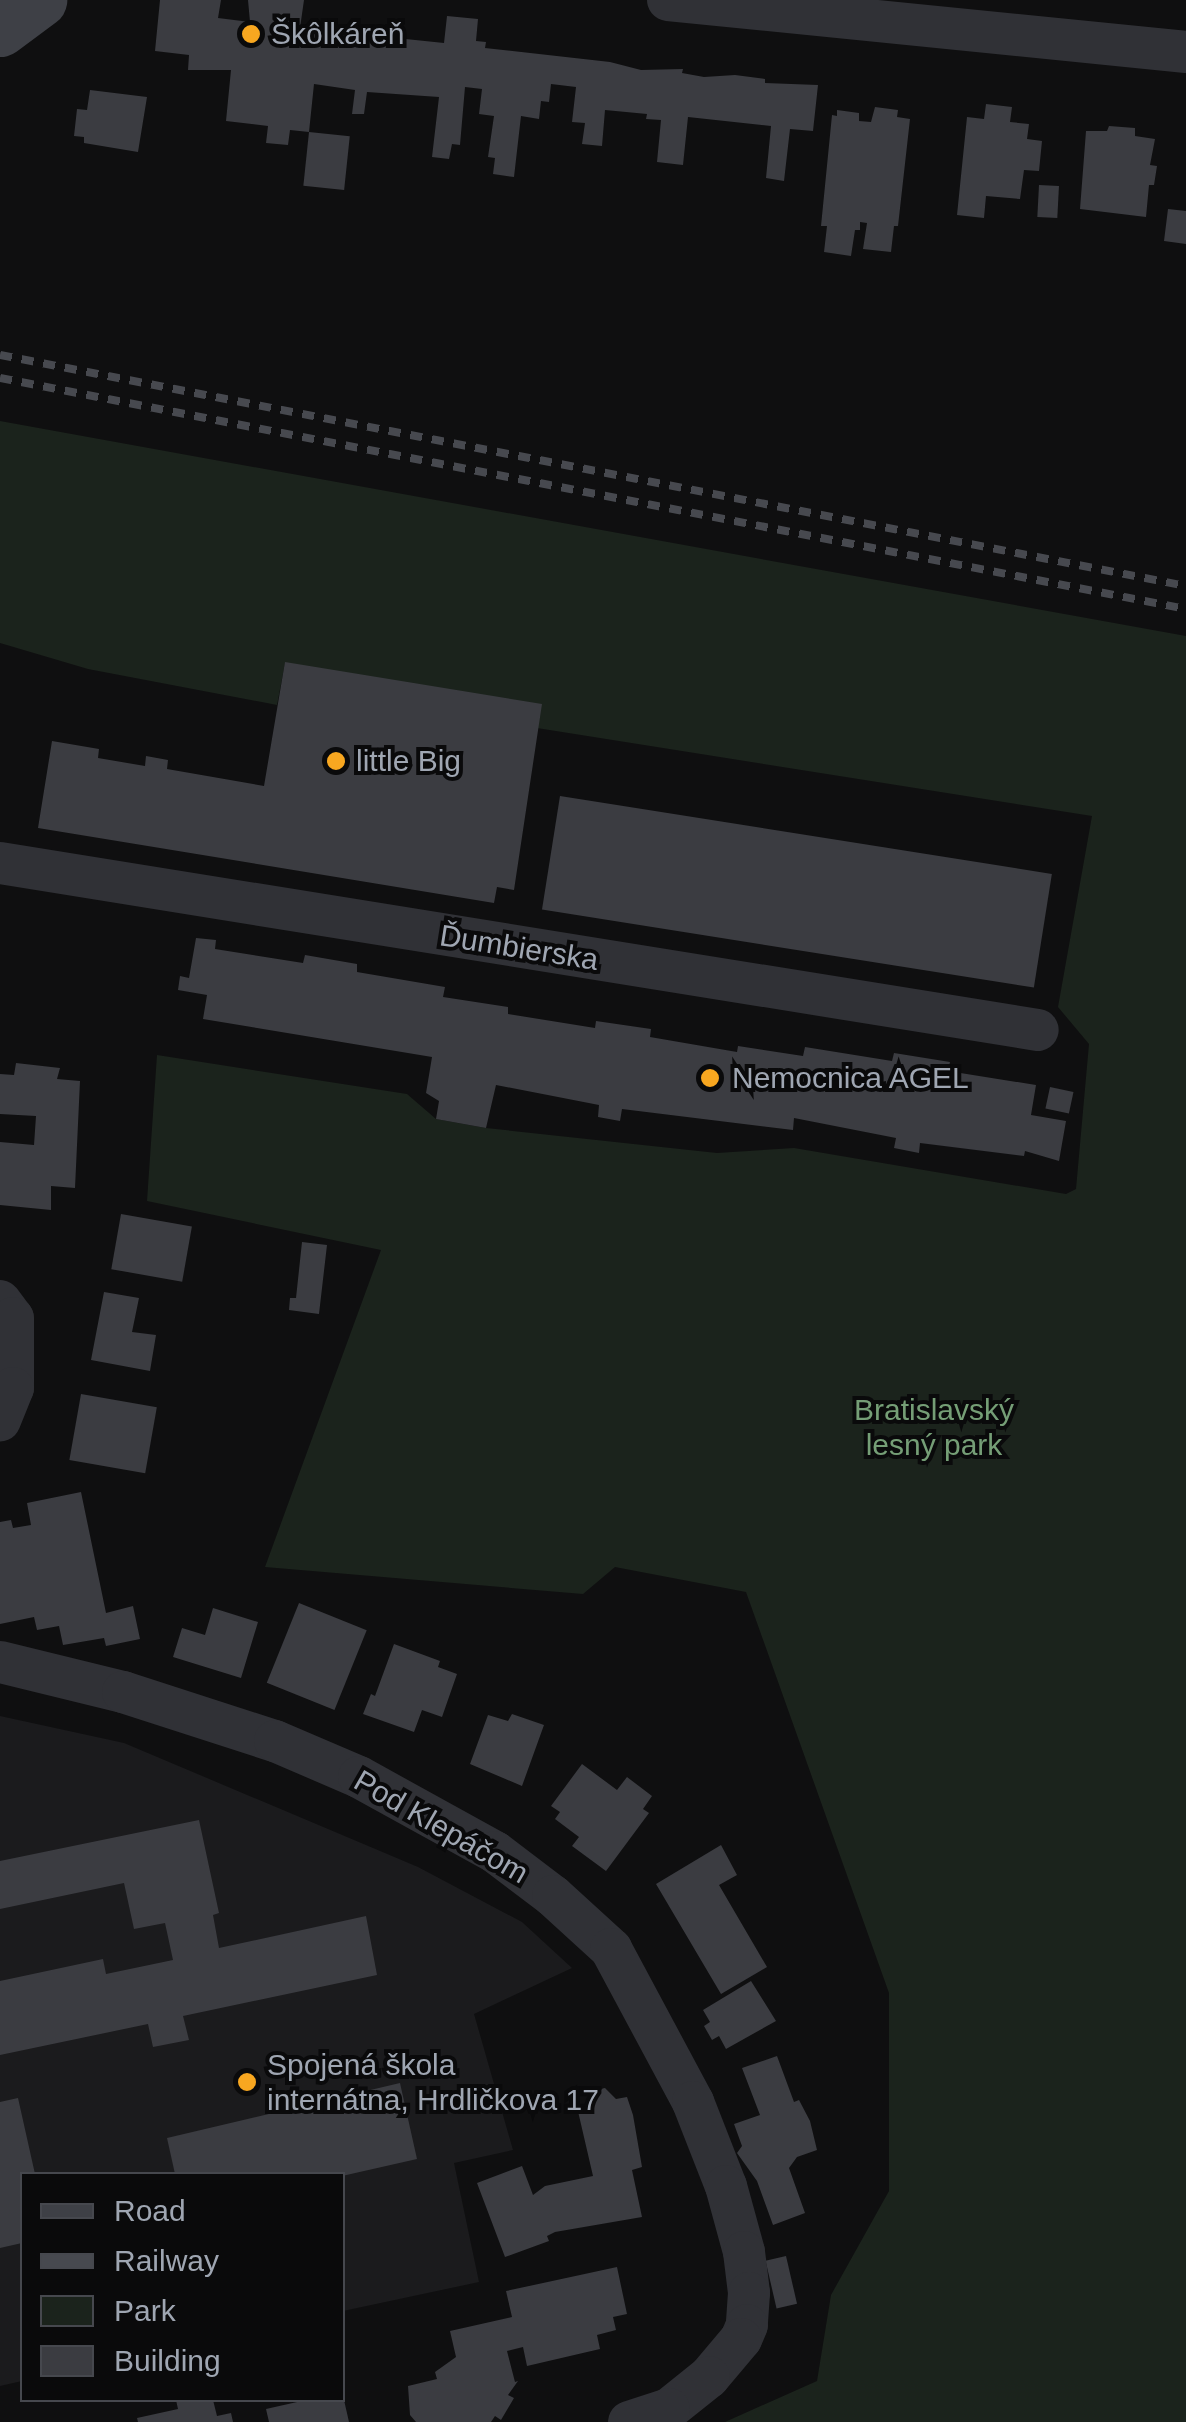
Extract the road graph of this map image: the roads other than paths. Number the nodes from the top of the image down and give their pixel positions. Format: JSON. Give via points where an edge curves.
{"nodes":[{"id":1,"x":668,"y":0,"type":"edge"},
{"id":2,"x":1186,"y":52,"type":"edge"},
{"id":3,"x":0,"y":863,"type":"edge"},
{"id":4,"x":1038,"y":1030,"type":"dead end"},
{"id":5,"x":0,"y":1301,"type":"edge"},
{"id":6,"x":0,"y":1420,"type":"edge"},
{"id":7,"x":0,"y":1662,"type":"edge"},
{"id":8,"x":630,"y":2422,"type":"edge"}],
"edges":[{"from":1,"to":2,"type":"street"},
{"from":3,"to":4,"type":"street","name":"Ďumbierska"},
{"from":5,"to":6,"type":"street","via":[[13,1318],[13,1388]]},
{"from":7,"to":8,"type":"street","name":"Pod Klepáčom","via":[[275,1740],[359,1777],[496,1852],[611,1949],[693,2102],[726,2186],[749,2293],[741,2339],[709,2377],[668,2408]]}]}
